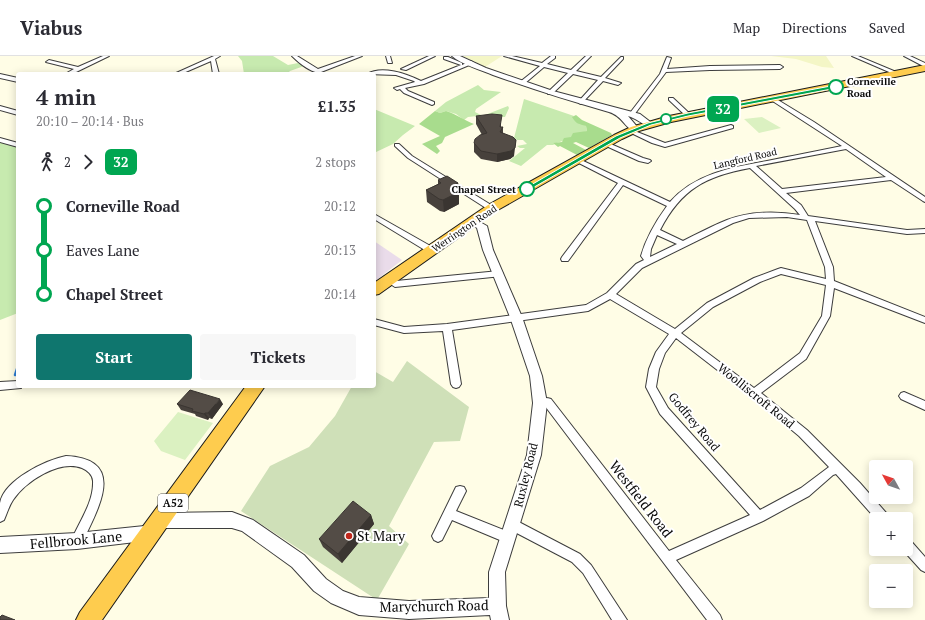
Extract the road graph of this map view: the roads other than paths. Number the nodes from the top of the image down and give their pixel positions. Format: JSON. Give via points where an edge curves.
{"nodes":[{"id":1,"x":218,"y":56,"type":"edge"},
{"id":2,"x":294,"y":56,"type":"edge"},
{"id":3,"x":360,"y":56,"type":"edge"},
{"id":4,"x":388,"y":56,"type":"edge"},
{"id":5,"x":433,"y":56,"type":"edge"},
{"id":6,"x":506,"y":56,"type":"edge"},
{"id":7,"x":589,"y":56,"type":"edge"},
{"id":8,"x":854,"y":56,"type":"edge"},
{"id":9,"x":906,"y":56,"type":"edge"},
{"id":10,"x":425,"y":57,"type":"edge"},
{"id":11,"x":553,"y":57,"type":"dead end"},
{"id":12,"x":446,"y":58,"type":"dead end"},
{"id":13,"x":621,"y":58,"type":"dead end"},
{"id":14,"x":669,"y":58,"type":"dead end"},
{"id":15,"x":104,"y":59,"type":"edge"},
{"id":16,"x":212,"y":59,"type":"junction"},
{"id":17,"x":458,"y":60,"type":"edge"},
{"id":18,"x":49,"y":62,"type":"dead end"},
{"id":19,"x":390,"y":62,"type":"dead end"},
{"id":20,"x":470,"y":64,"type":"junction"},
{"id":21,"x":542,"y":65,"type":"junction"},
{"id":22,"x":925,"y":65,"type":"edge"},
{"id":23,"x":780,"y":67,"type":"dead end"},
{"id":24,"x":409,"y":68,"type":"dead end"},
{"id":25,"x":925,"y":68,"type":"edge"},
{"id":26,"x":78,"y":69,"type":"junction"},
{"id":27,"x":664,"y":71,"type":"junction"},
{"id":28,"x":72,"y":72,"type":"edge"},
{"id":29,"x":182,"y":72,"type":"edge"},
{"id":30,"x":215,"y":72,"type":"edge"},
{"id":31,"x":318,"y":72,"type":"edge"},
{"id":32,"x":322,"y":72,"type":"edge"},
{"id":33,"x":572,"y":72,"type":"junction"},
{"id":34,"x":376,"y":74,"type":"edge"},
{"id":35,"x":898,"y":74,"type":"junction"},
{"id":36,"x":0,"y":76,"type":"edge"},
{"id":37,"x":603,"y":79,"type":"junction"},
{"id":38,"x":16,"y":80,"type":"edge"},
{"id":39,"x":422,"y":83,"type":"junction"},
{"id":40,"x":522,"y":83,"type":"junction"},
{"id":41,"x":618,"y":83,"type":"dead end"},
{"id":42,"x":550,"y":92,"type":"junction"},
{"id":43,"x":671,"y":99,"type":"dead end"},
{"id":44,"x":773,"y":99,"type":"junction"},
{"id":45,"x":581,"y":102,"type":"junction"},
{"id":46,"x":432,"y":103,"type":"dead end"},
{"id":47,"x":0,"y":108,"type":"edge"},
{"id":48,"x":614,"y":111,"type":"junction"},
{"id":49,"x":16,"y":112,"type":"edge"},
{"id":50,"x":632,"y":114,"type":"junction"},
{"id":51,"x":688,"y":115,"type":"junction"},
{"id":52,"x":649,"y":124,"type":"junction"},
{"id":53,"x":730,"y":127,"type":"dead end"},
{"id":54,"x":633,"y":130,"type":"junction"},
{"id":55,"x":0,"y":140,"type":"edge"},
{"id":56,"x":16,"y":144,"type":"edge"},
{"id":57,"x":606,"y":144,"type":"junction"},
{"id":58,"x":397,"y":145,"type":"dead end"},
{"id":59,"x":848,"y":147,"type":"junction"},
{"id":60,"x":577,"y":160,"type":"junction"},
{"id":61,"x":648,"y":161,"type":"dead end"},
{"id":62,"x":752,"y":166,"type":"junction"},
{"id":63,"x":893,"y":178,"type":"junction"},
{"id":64,"x":622,"y":182,"type":"junction"},
{"id":65,"x":781,"y":191,"type":"junction"},
{"id":66,"x":925,"y":200,"type":"edge"},
{"id":67,"x":670,"y":206,"type":"junction"},
{"id":68,"x":492,"y":208,"type":"junction"},
{"id":69,"x":376,"y":217,"type":"edge"},
{"id":70,"x":808,"y":218,"type":"junction"},
{"id":71,"x":473,"y":221,"type":"junction"},
{"id":72,"x":656,"y":231,"type":"junction"},
{"id":73,"x":925,"y":231,"type":"edge"},
{"id":74,"x":682,"y":244,"type":"junction"},
{"id":75,"x":431,"y":250,"type":"junction"},
{"id":76,"x":565,"y":259,"type":"dead end"},
{"id":77,"x":648,"y":261,"type":"junction"},
{"id":78,"x":498,"y":274,"type":"junction"},
{"id":79,"x":388,"y":280,"type":"junction"},
{"id":80,"x":830,"y":284,"type":"junction"},
{"id":81,"x":376,"y":289,"type":"edge"},
{"id":82,"x":610,"y":295,"type":"junction"},
{"id":83,"x":516,"y":317,"type":"junction"},
{"id":84,"x":925,"y":320,"type":"edge"},
{"id":85,"x":376,"y":323,"type":"edge"},
{"id":86,"x":447,"y":327,"type":"junction"},
{"id":87,"x":675,"y":333,"type":"junction"},
{"id":88,"x":456,"y":384,"type":"dead end"},
{"id":89,"x":16,"y":385,"type":"edge"},
{"id":90,"x":0,"y":386,"type":"edge"},
{"id":91,"x":255,"y":388,"type":"edge"},
{"id":92,"x":754,"y":393,"type":"junction"},
{"id":93,"x":904,"y":396,"type":"dead end"},
{"id":94,"x":540,"y":403,"type":"junction"},
{"id":95,"x":925,"y":406,"type":"edge"},
{"id":96,"x":837,"y":469,"type":"junction"},
{"id":97,"x":460,"y":491,"type":"dead end"},
{"id":98,"x":877,"y":512,"type":"edge"},
{"id":99,"x":450,"y":514,"type":"junction"},
{"id":100,"x":0,"y":516,"type":"edge"},
{"id":101,"x":759,"y":517,"type":"junction"},
{"id":102,"x":156,"y":527,"type":"junction"},
{"id":103,"x":510,"y":531,"type":"junction"},
{"id":104,"x":438,"y":536,"type":"dead end"},
{"id":105,"x":77,"y":541,"type":"junction"},
{"id":106,"x":0,"y":545,"type":"edge"},
{"id":107,"x":913,"y":551,"type":"edge"},
{"id":108,"x":667,"y":558,"type":"junction"},
{"id":109,"x":923,"y":560,"type":"edge"},
{"id":110,"x":498,"y":613,"type":"edge"},
{"id":111,"x":88,"y":620,"type":"edge"},
{"id":112,"x":620,"y":620,"type":"edge"},
{"id":113,"x":715,"y":620,"type":"edge"}],
"edges":[{"from":1,"to":16,"type":"street"},
{"from":2,"to":31,"type":"street"},
{"from":3,"to":32,"type":"street"},
{"from":4,"to":19,"type":"street"},
{"from":5,"to":10,"type":"street"},
{"from":6,"to":21,"type":"street"},
{"from":7,"to":33,"type":"street"},
{"from":8,"to":35,"type":"street"},
{"from":9,"to":22,"type":"street"},
{"from":10,"to":24,"type":"street"},
{"from":11,"to":21,"type":"street"},
{"from":12,"to":17,"type":"street"},
{"from":13,"to":37,"type":"street"},
{"from":14,"to":27,"type":"street"},
{"from":15,"to":26,"type":"street"},
{"from":16,"to":29,"type":"street"},
{"from":16,"to":30,"type":"street"},
{"from":17,"to":20,"type":"street"},
{"from":18,"to":26,"type":"street"},
{"from":20,"to":39,"type":"street"},
{"from":20,"to":40,"type":"street"},
{"from":21,"to":33,"type":"street"},
{"from":21,"to":40,"type":"street"},
{"from":23,"to":27,"type":"street"},
{"from":25,"to":35,"type":"highway","name":"Werrington Road"},
{"from":26,"to":28,"type":"street"},
{"from":27,"to":50,"type":"street"},
{"from":33,"to":37,"type":"street"},
{"from":33,"to":42,"type":"street"},
{"from":34,"to":39,"type":"street","via":[[395,72]]},
{"from":35,"to":44,"type":"highway","name":"Werrington Road"},
{"from":36,"to":38,"type":"street"},
{"from":37,"to":41,"type":"street"},
{"from":37,"to":45,"type":"street"},
{"from":39,"to":46,"type":"street","via":[[400,88]]},
{"from":40,"to":42,"type":"street"},
{"from":42,"to":45,"type":"street"},
{"from":43,"to":51,"type":"street"},
{"from":44,"to":51,"type":"highway","name":"Werrington Road"},
{"from":44,"to":59,"type":"street"},
{"from":45,"to":48,"type":"street"},
{"from":47,"to":49,"type":"street"},
{"from":48,"to":50,"type":"street"},
{"from":48,"to":54,"type":"street","via":[[627,119]]},
{"from":50,"to":52,"type":"street"},
{"from":51,"to":52,"type":"highway","name":"Werrington Road"},
{"from":52,"to":54,"type":"highway","name":"Werrington Road"},
{"from":53,"to":54,"type":"street","via":[[665,144],[654,142]]},
{"from":54,"to":57,"type":"highway","name":"Werrington Road"},
{"from":55,"to":56,"type":"street"},
{"from":57,"to":60,"type":"highway","name":"Werrington Road"},
{"from":57,"to":61,"type":"street"},
{"from":58,"to":68,"type":"street","via":[[410,157]]},
{"from":59,"to":62,"type":"street","name":"Langford Road"},
{"from":59,"to":63,"type":"street"},
{"from":60,"to":64,"type":"street"},
{"from":60,"to":68,"type":"highway","name":"Werrington Road"},
{"from":62,"to":65,"type":"street"},
{"from":62,"to":67,"type":"street","name":"Langford Road","via":[[700,180],[687,188]]},
{"from":63,"to":65,"type":"street"},
{"from":63,"to":66,"type":"street"},
{"from":64,"to":67,"type":"street"},
{"from":64,"to":76,"type":"street"},
{"from":65,"to":70,"type":"street"},
{"from":67,"to":72,"type":"street","name":"Langford Road"},
{"from":68,"to":71,"type":"highway","name":"Werrington Road"},
{"from":69,"to":75,"type":"street"},
{"from":70,"to":73,"type":"street","via":[[907,232]]},
{"from":70,"to":74,"type":"street","via":[[769,214],[739,218]]},
{"from":70,"to":80,"type":"street","via":[[829,267]]},
{"from":71,"to":75,"type":"highway","name":"Werrington Road"},
{"from":71,"to":78,"type":"street","name":"Ruxley Road","via":[[482,226]]},
{"from":72,"to":74,"type":"street"},
{"from":72,"to":77,"type":"street","name":"Langford Road","via":[[646,252]]},
{"from":74,"to":77,"type":"street"},
{"from":75,"to":79,"type":"highway","name":"Werrington Road"},
{"from":77,"to":82,"type":"street","via":[[636,268]]},
{"from":78,"to":79,"type":"street","via":[[394,284]]},
{"from":78,"to":83,"type":"street","name":"Ruxley Road"},
{"from":79,"to":81,"type":"highway","name":"Werrington Road"},
{"from":80,"to":84,"type":"street","name":"Godfrey Road"},
{"from":80,"to":87,"type":"street","name":"Godfrey Road","via":[[781,271],[757,280],[710,305]]},
{"from":80,"to":92,"type":"street","via":[[826,316],[803,356]]},
{"from":82,"to":83,"type":"street","via":[[583,310]]},
{"from":82,"to":87,"type":"street","name":"Woolliscroft Road"},
{"from":83,"to":86,"type":"street"},
{"from":83,"to":94,"type":"street","name":"Ruxley Road","via":[[536,376]]},
{"from":85,"to":86,"type":"street","via":[[404,330]]},
{"from":86,"to":88,"type":"street"},
{"from":87,"to":92,"type":"street","name":"Woolliscroft Road"},
{"from":87,"to":101,"type":"street","name":"Godfrey Road","via":[[661,352],[651,386],[664,411]]},
{"from":89,"to":90,"type":"street"},
{"from":91,"to":102,"type":"highway","number":"A52"},
{"from":92,"to":96,"type":"street","name":"Woolliscroft Road","via":[[803,433]]},
{"from":93,"to":95,"type":"street"},
{"from":94,"to":103,"type":"street","name":"Ruxley Road","via":[[534,454]]},
{"from":94,"to":108,"type":"street","name":"Westfield Road","via":[[547,402]]},
{"from":96,"to":98,"type":"street","name":"Woolliscroft Road"},
{"from":96,"to":101,"type":"street","via":[[830,471],[805,492]]},
{"from":97,"to":99,"type":"street"},
{"from":99,"to":103,"type":"street"},
{"from":99,"to":104,"type":"street"},
{"from":100,"to":105,"type":"street","via":[[10,495],[25,480],[58,463],[83,463],[94,469],[99,480],[97,494]]},
{"from":101,"to":108,"type":"street"},
{"from":102,"to":105,"type":"street","name":"Fellbrook Lane"},
{"from":102,"to":110,"type":"street","name":"Marychurch Road","via":[[232,520],[247,525],[298,561],[320,585],[337,597],[358,606]]},
{"from":102,"to":111,"type":"highway","number":"A52"},
{"from":103,"to":110,"type":"street","name":"Ruxley Road","via":[[497,572]]},
{"from":103,"to":112,"type":"street","via":[[576,558]]},
{"from":105,"to":106,"type":"street","name":"Fellbrook Lane"},
{"from":107,"to":109,"type":"street"},
{"from":108,"to":113,"type":"street","name":"Westfield Road"}]}
